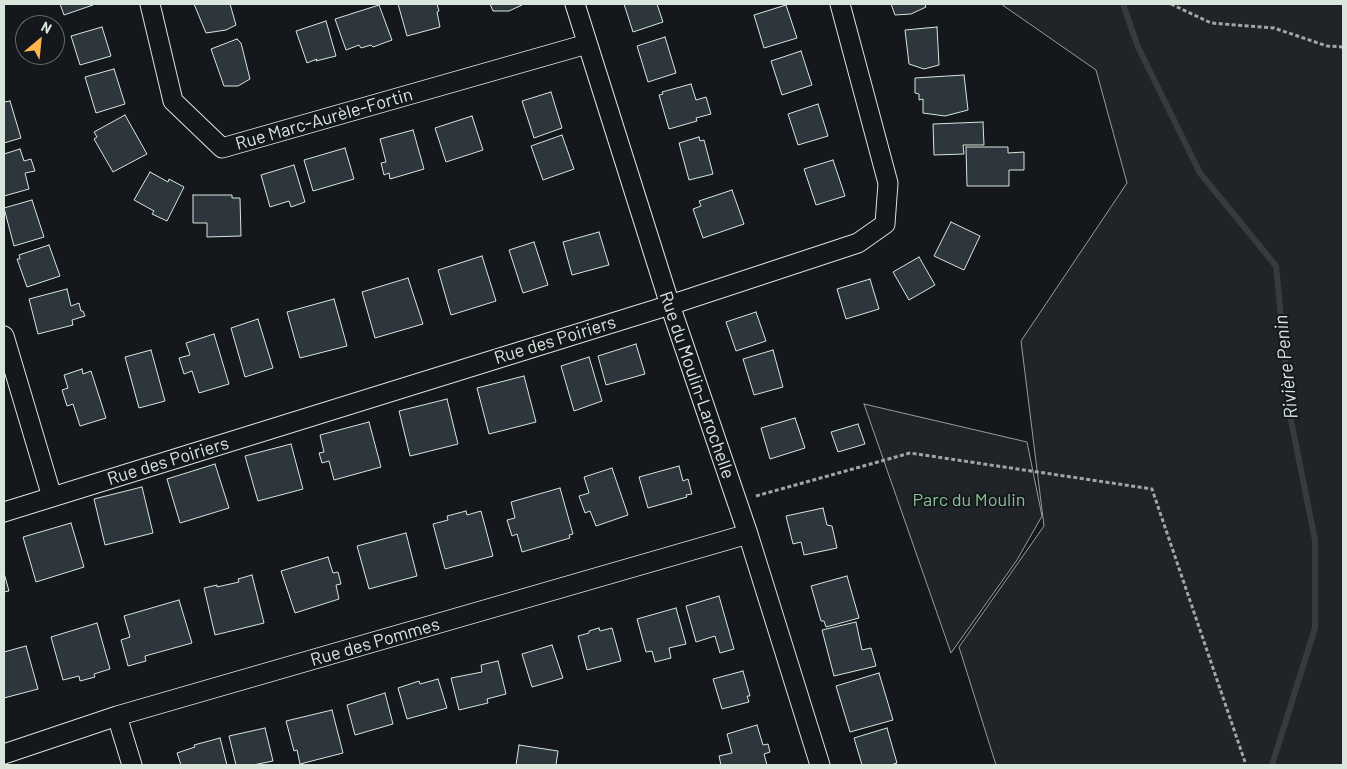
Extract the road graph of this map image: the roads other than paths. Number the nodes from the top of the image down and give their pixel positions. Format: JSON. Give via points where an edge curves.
{"nodes":[{"id":1,"x":150,"y":4,"type":"edge"},
{"id":2,"x":575,"y":4,"type":"edge"},
{"id":3,"x":840,"y":4,"type":"edge"},
{"id":4,"x":587,"y":44,"type":"junction"},
{"id":5,"x":670,"y":304,"type":"junction"},
{"id":6,"x":4,"y":336,"type":"edge"},
{"id":7,"x":52,"y":497,"type":"junction"},
{"id":8,"x":4,"y":512,"type":"edge"},
{"id":9,"x":748,"y":534,"type":"junction"},
{"id":10,"x":117,"y":716,"type":"junction"},
{"id":11,"x":4,"y":754,"type":"edge"},
{"id":12,"x":132,"y":765,"type":"edge"},
{"id":13,"x":820,"y":765,"type":"edge"}],
"edges":[{"from":1,"to":4,"type":"street","name":"Rue Marc-Aurèle-Fortin","via":[[173,100],[222,148]]},
{"from":2,"to":4,"type":"street","name":"Rue du Moulin-Larochelle"},
{"from":3,"to":5,"type":"street","name":"Rue des Poiriers","via":[[888,183],[885,224],[858,243]]},
{"from":4,"to":5,"type":"street","name":"Rue du Moulin-Larochelle"},
{"from":5,"to":7,"type":"street","name":"Rue des Poiriers"},
{"from":5,"to":9,"type":"street","name":"Rue du Moulin-Larochelle"},
{"from":6,"to":7,"type":"street"},
{"from":7,"to":8,"type":"street","name":"Rue des Poiriers"},
{"from":9,"to":10,"type":"street","name":"Rue des Pommes"},
{"from":9,"to":13,"type":"street","name":"Rue du Moulin-Larochelle"},
{"from":10,"to":11,"type":"street","name":"Rue des Pommes"},
{"from":10,"to":12,"type":"street"}]}
